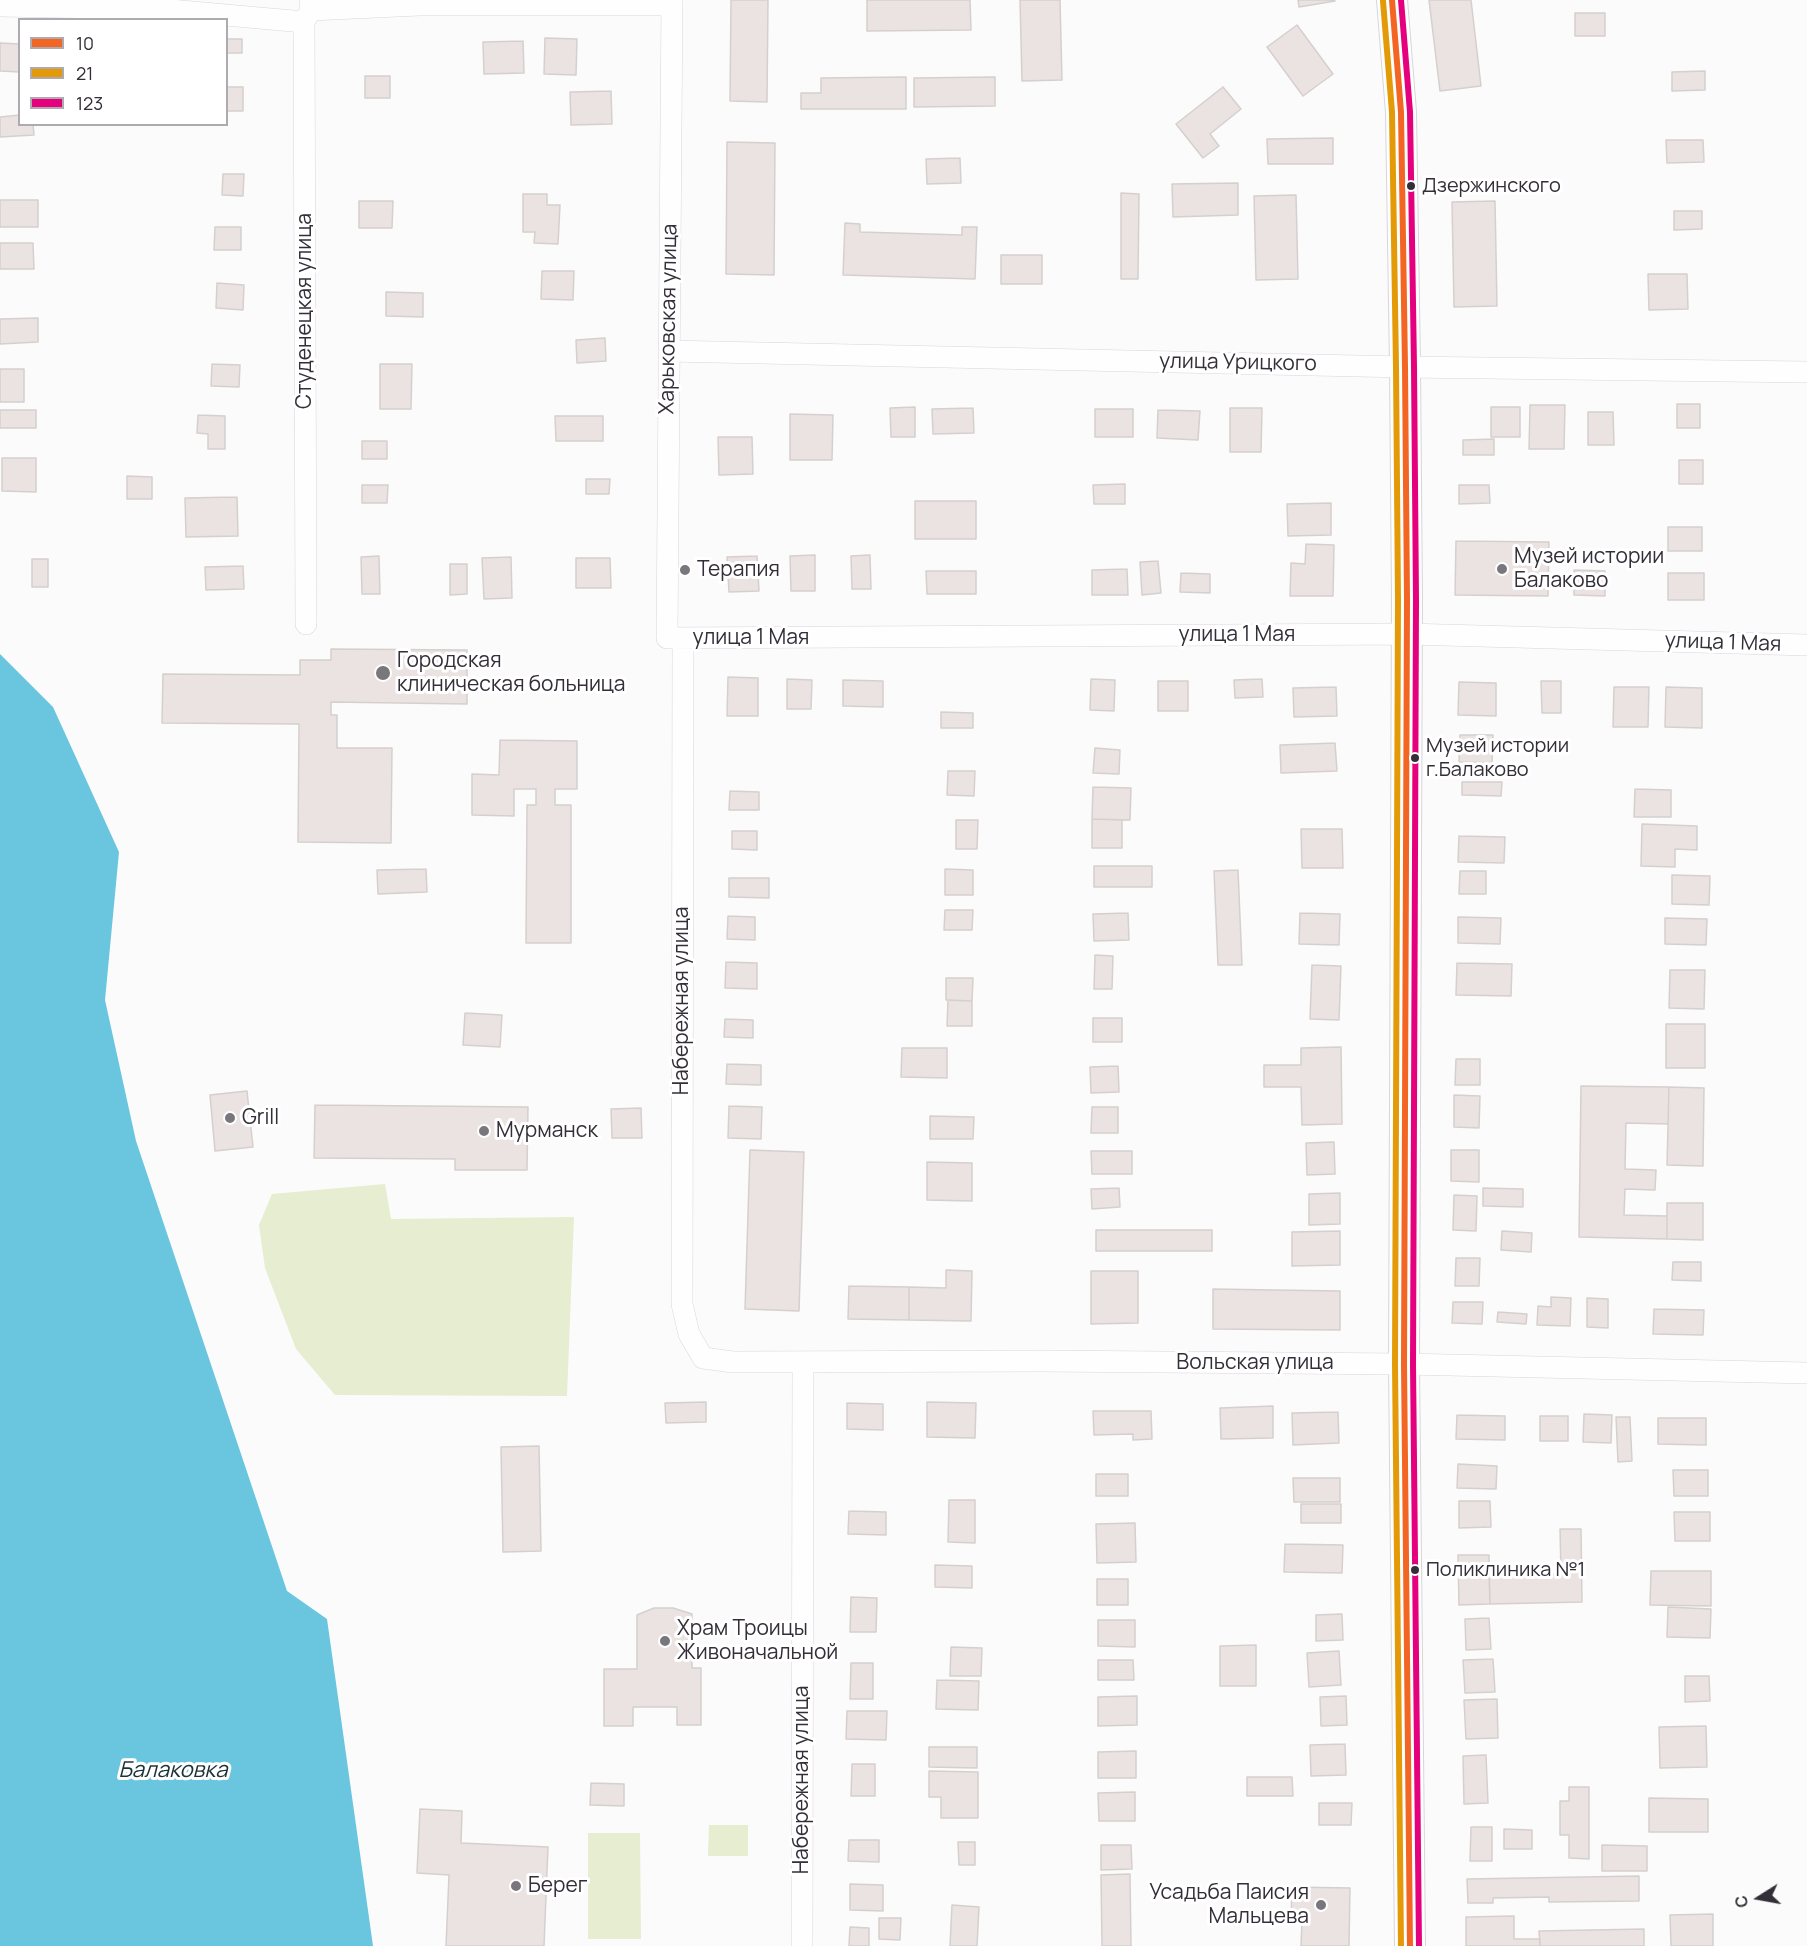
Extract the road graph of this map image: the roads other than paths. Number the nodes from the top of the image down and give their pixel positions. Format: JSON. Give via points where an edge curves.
{"nodes":[{"id":1,"x":1392,"y":0,"type":"edge"},
{"id":2,"x":672,"y":2,"type":"edge"},
{"id":3,"x":0,"y":6,"type":"edge"},
{"id":4,"x":308,"y":11,"type":"edge"},
{"id":5,"x":669,"y":351,"type":"junction"},
{"id":6,"x":1405,"y":367,"type":"junction"},
{"id":7,"x":1807,"y":372,"type":"edge"},
{"id":8,"x":306,"y":624,"type":"dead end"},
{"id":9,"x":1407,"y":634,"type":"junction"},
{"id":10,"x":675,"y":638,"type":"junction"},
{"id":11,"x":1807,"y":645,"type":"edge"},
{"id":12,"x":704,"y":1358,"type":"joint"},
{"id":13,"x":803,"y":1362,"type":"junction"},
{"id":14,"x":1404,"y":1364,"type":"junction"},
{"id":15,"x":1807,"y":1373,"type":"edge"},
{"id":16,"x":802,"y":1946,"type":"edge"},
{"id":17,"x":1410,"y":1946,"type":"edge"}],
"edges":[{"from":1,"to":6,"type":"main road","via":[[1401,112]]},
{"from":2,"to":4,"type":"street","via":[[419,5]]},
{"from":2,"to":5,"type":"street","name":"Харьковская улица"},
{"from":3,"to":4,"type":"street"},
{"from":4,"to":8,"type":"street","name":"Студенецкая улица"},
{"from":5,"to":6,"type":"street","name":"улица Урицкого"},
{"from":5,"to":10,"type":"street","name":"Харьковская улица"},
{"from":6,"to":7,"type":"street","name":"улица Урицкого"},
{"from":6,"to":9,"type":"main road"},
{"from":9,"to":10,"type":"street","name":"улица 1 Мая"},
{"from":9,"to":11,"type":"street","name":"улица 1 Мая"},
{"from":9,"to":14,"type":"main road"},
{"from":10,"to":12,"type":"street","name":"Набережная улица","via":[[682,1304],[689,1334]]},
{"from":12,"to":13,"type":"street","name":"Вольская улица"},
{"from":13,"to":14,"type":"street","name":"Вольская улица"},
{"from":13,"to":16,"type":"street","name":"Набережная улица"},
{"from":14,"to":15,"type":"street","name":"Вольская улица"},
{"from":14,"to":17,"type":"main road"}]}
